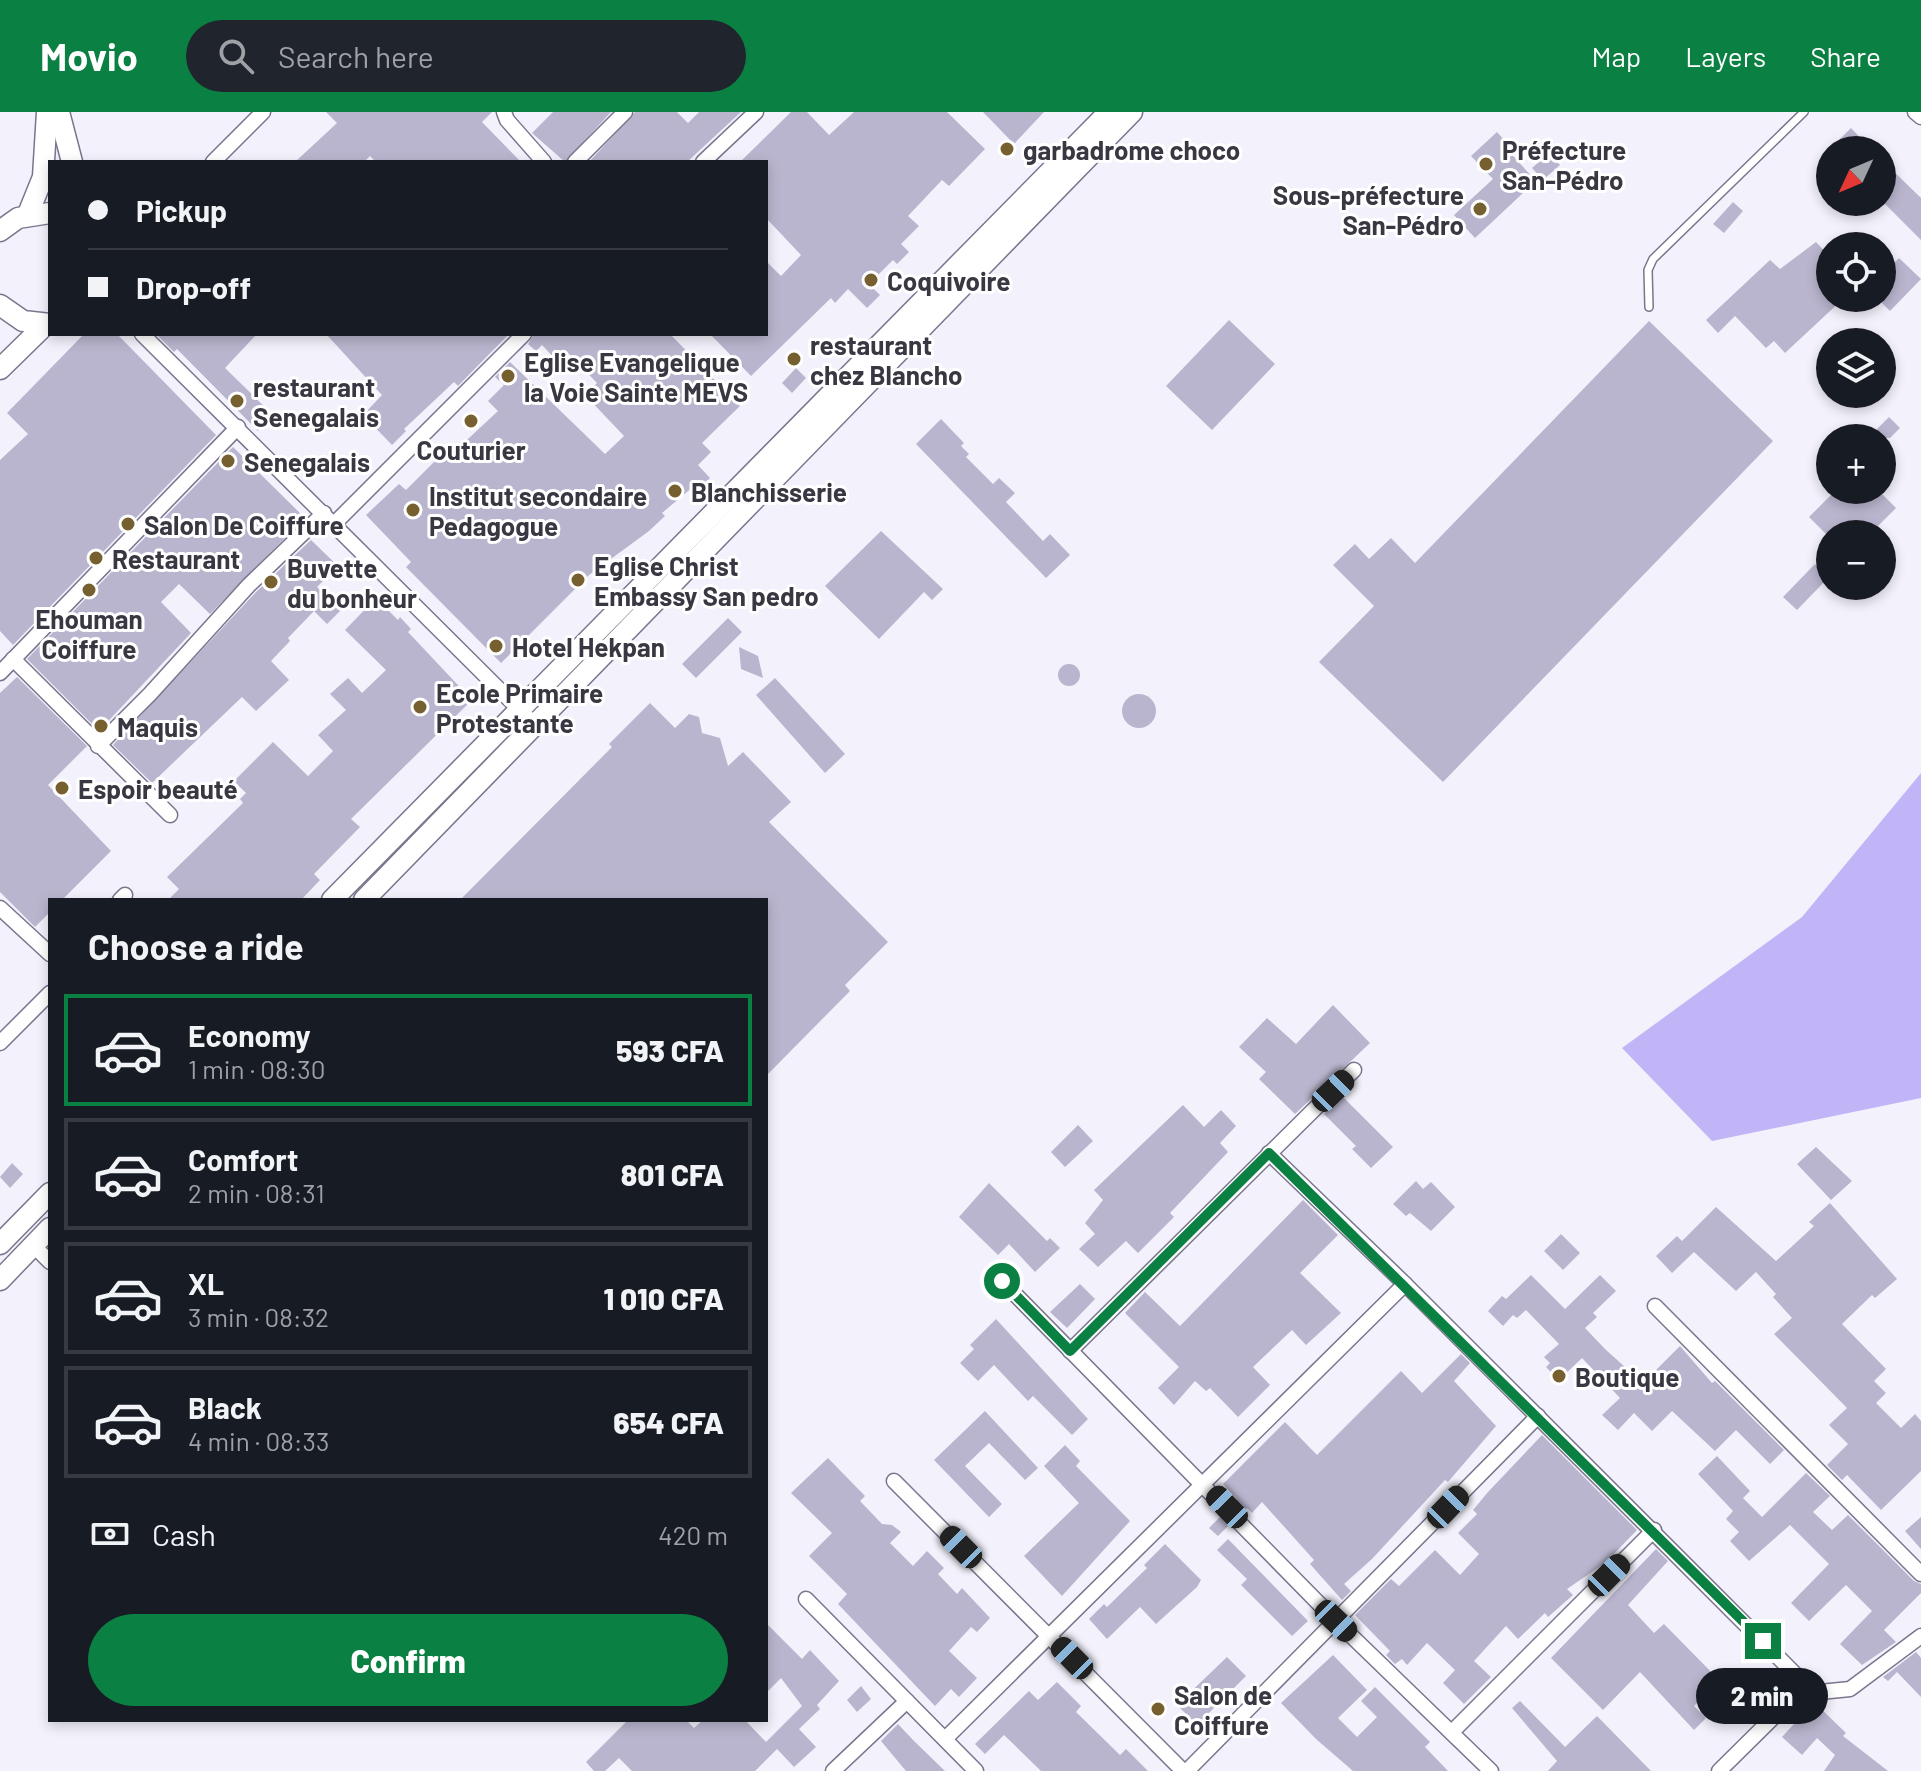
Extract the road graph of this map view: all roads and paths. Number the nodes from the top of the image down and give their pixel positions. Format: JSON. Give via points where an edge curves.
{"nodes":[{"id":1,"x":47,"y":112,"type":"edge"},
{"id":2,"x":59,"y":112,"type":"edge"},
{"id":3,"x":263,"y":112,"type":"edge"},
{"id":4,"x":504,"y":112,"type":"edge"},
{"id":5,"x":625,"y":112,"type":"edge"},
{"id":6,"x":756,"y":112,"type":"edge"},
{"id":7,"x":1109,"y":112,"type":"edge"},
{"id":8,"x":1132,"y":112,"type":"edge"},
{"id":9,"x":1804,"y":112,"type":"edge"},
{"id":10,"x":1915,"y":112,"type":"edge"},
{"id":11,"x":1921,"y":117,"type":"edge"},
{"id":12,"x":71,"y":160,"type":"edge"},
{"id":13,"x":215,"y":160,"type":"edge"},
{"id":14,"x":542,"y":160,"type":"edge"},
{"id":15,"x":577,"y":160,"type":"edge"},
{"id":16,"x":705,"y":160,"type":"edge"},
{"id":17,"x":48,"y":213,"type":"edge"},
{"id":18,"x":28,"y":214,"type":"junction"},
{"id":19,"x":0,"y":231,"type":"edge"},
{"id":20,"x":0,"y":305,"type":"edge"},
{"id":21,"x":1649,"y":307,"type":"dead end"},
{"id":22,"x":47,"y":324,"type":"edge"},
{"id":23,"x":144,"y":336,"type":"edge"},
{"id":24,"x":522,"y":336,"type":"edge"},
{"id":25,"x":0,"y":369,"type":"edge"},
{"id":26,"x":238,"y":427,"type":"junction"},
{"id":27,"x":329,"y":518,"type":"junction"},
{"id":28,"x":13,"y":659,"type":"junction"},
{"id":29,"x":0,"y":673,"type":"edge"},
{"id":30,"x":528,"y":717,"type":"junction"},
{"id":31,"x":98,"y":746,"type":"junction"},
{"id":32,"x":170,"y":815,"type":"dead end"},
{"id":33,"x":334,"y":898,"type":"edge"},
{"id":34,"x":366,"y":898,"type":"edge"},
{"id":35,"x":0,"y":908,"type":"edge"},
{"id":36,"x":48,"y":952,"type":"edge"},
{"id":37,"x":48,"y":995,"type":"edge"},
{"id":38,"x":0,"y":1043,"type":"edge"},
{"id":39,"x":1354,"y":1070,"type":"dead end"},
{"id":40,"x":1269,"y":1153,"type":"junction"},
{"id":41,"x":48,"y":1195,"type":"edge"},
{"id":42,"x":48,"y":1230,"type":"edge"},
{"id":43,"x":0,"y":1244,"type":"edge"},
{"id":44,"x":34,"y":1246,"type":"junction"},
{"id":45,"x":48,"y":1260,"type":"edge"},
{"id":46,"x":0,"y":1280,"type":"edge"},
{"id":47,"x":1002,"y":1281,"type":"dead end"},
{"id":48,"x":1405,"y":1284,"type":"junction"},
{"id":49,"x":1655,"y":1306,"type":"dead end"},
{"id":50,"x":1070,"y":1351,"type":"junction"},
{"id":51,"x":1538,"y":1416,"type":"junction"},
{"id":52,"x":894,"y":1481,"type":"dead end"},
{"id":53,"x":1205,"y":1484,"type":"junction"},
{"id":54,"x":1654,"y":1530,"type":"junction"},
{"id":55,"x":1921,"y":1574,"type":"edge"},
{"id":56,"x":806,"y":1599,"type":"dead end"},
{"id":57,"x":1336,"y":1621,"type":"junction"},
{"id":58,"x":1050,"y":1636,"type":"junction"},
{"id":59,"x":1921,"y":1636,"type":"edge"},
{"id":60,"x":1806,"y":1685,"type":"junction"},
{"id":61,"x":907,"y":1701,"type":"junction"},
{"id":62,"x":1452,"y":1732,"type":"junction"},
{"id":63,"x":945,"y":1739,"type":"junction"},
{"id":64,"x":850,"y":1766,"type":"edge"},
{"id":65,"x":833,"y":1771,"type":"edge"},
{"id":66,"x":976,"y":1771,"type":"edge"},
{"id":67,"x":1185,"y":1771,"type":"edge"},
{"id":68,"x":1491,"y":1771,"type":"edge"},
{"id":69,"x":1719,"y":1771,"type":"edge"}],
"edges":[{"from":1,"to":18,"type":"main road","via":[[43,177]]},
{"from":2,"to":12,"type":"main road"},
{"from":3,"to":13,"type":"street"},
{"from":4,"to":14,"type":"street"},
{"from":5,"to":15,"type":"street"},
{"from":6,"to":16,"type":"street"},
{"from":7,"to":30,"type":"main road"},
{"from":8,"to":30,"type":"main road"},
{"from":9,"to":21,"type":"lane","via":[[1653,259],[1648,270]]},
{"from":10,"to":11,"type":"street"},
{"from":17,"to":18,"type":"main road"},
{"from":18,"to":19,"type":"main road"},
{"from":20,"to":22,"type":"main road","via":[[23,321]]},
{"from":22,"to":25,"type":"main road"},
{"from":23,"to":26,"type":"street"},
{"from":24,"to":27,"type":"street"},
{"from":26,"to":27,"type":"street"},
{"from":26,"to":28,"type":"street"},
{"from":27,"to":30,"type":"street"},
{"from":27,"to":31,"type":"street","via":[[249,585]]},
{"from":28,"to":29,"type":"street"},
{"from":28,"to":31,"type":"street"},
{"from":30,"to":33,"type":"main road"},
{"from":30,"to":34,"type":"main road"},
{"from":31,"to":32,"type":"street"},
{"from":35,"to":36,"type":"street"},
{"from":37,"to":38,"type":"street"},
{"from":39,"to":40,"type":"street"},
{"from":40,"to":48,"type":"street"},
{"from":40,"to":50,"type":"street"},
{"from":41,"to":43,"type":"main road"},
{"from":42,"to":44,"type":"main road"},
{"from":44,"to":45,"type":"street"},
{"from":44,"to":46,"type":"main road"},
{"from":47,"to":50,"type":"street"},
{"from":48,"to":51,"type":"street"},
{"from":48,"to":53,"type":"street"},
{"from":49,"to":55,"type":"street"},
{"from":50,"to":53,"type":"street"},
{"from":51,"to":54,"type":"street"},
{"from":51,"to":57,"type":"street"},
{"from":52,"to":58,"type":"street"},
{"from":53,"to":57,"type":"street"},
{"from":53,"to":58,"type":"street"},
{"from":54,"to":60,"type":"street"},
{"from":54,"to":62,"type":"street"},
{"from":56,"to":61,"type":"street"},
{"from":57,"to":62,"type":"street"},
{"from":57,"to":67,"type":"street"},
{"from":58,"to":63,"type":"street"},
{"from":58,"to":67,"type":"street"},
{"from":59,"to":60,"type":"street","via":[[1850,1689],[1820,1692]]},
{"from":60,"to":69,"type":"street"},
{"from":61,"to":63,"type":"street"},
{"from":61,"to":64,"type":"street"},
{"from":62,"to":68,"type":"street"},
{"from":63,"to":66,"type":"street"},
{"from":64,"to":65,"type":"street"}]}
